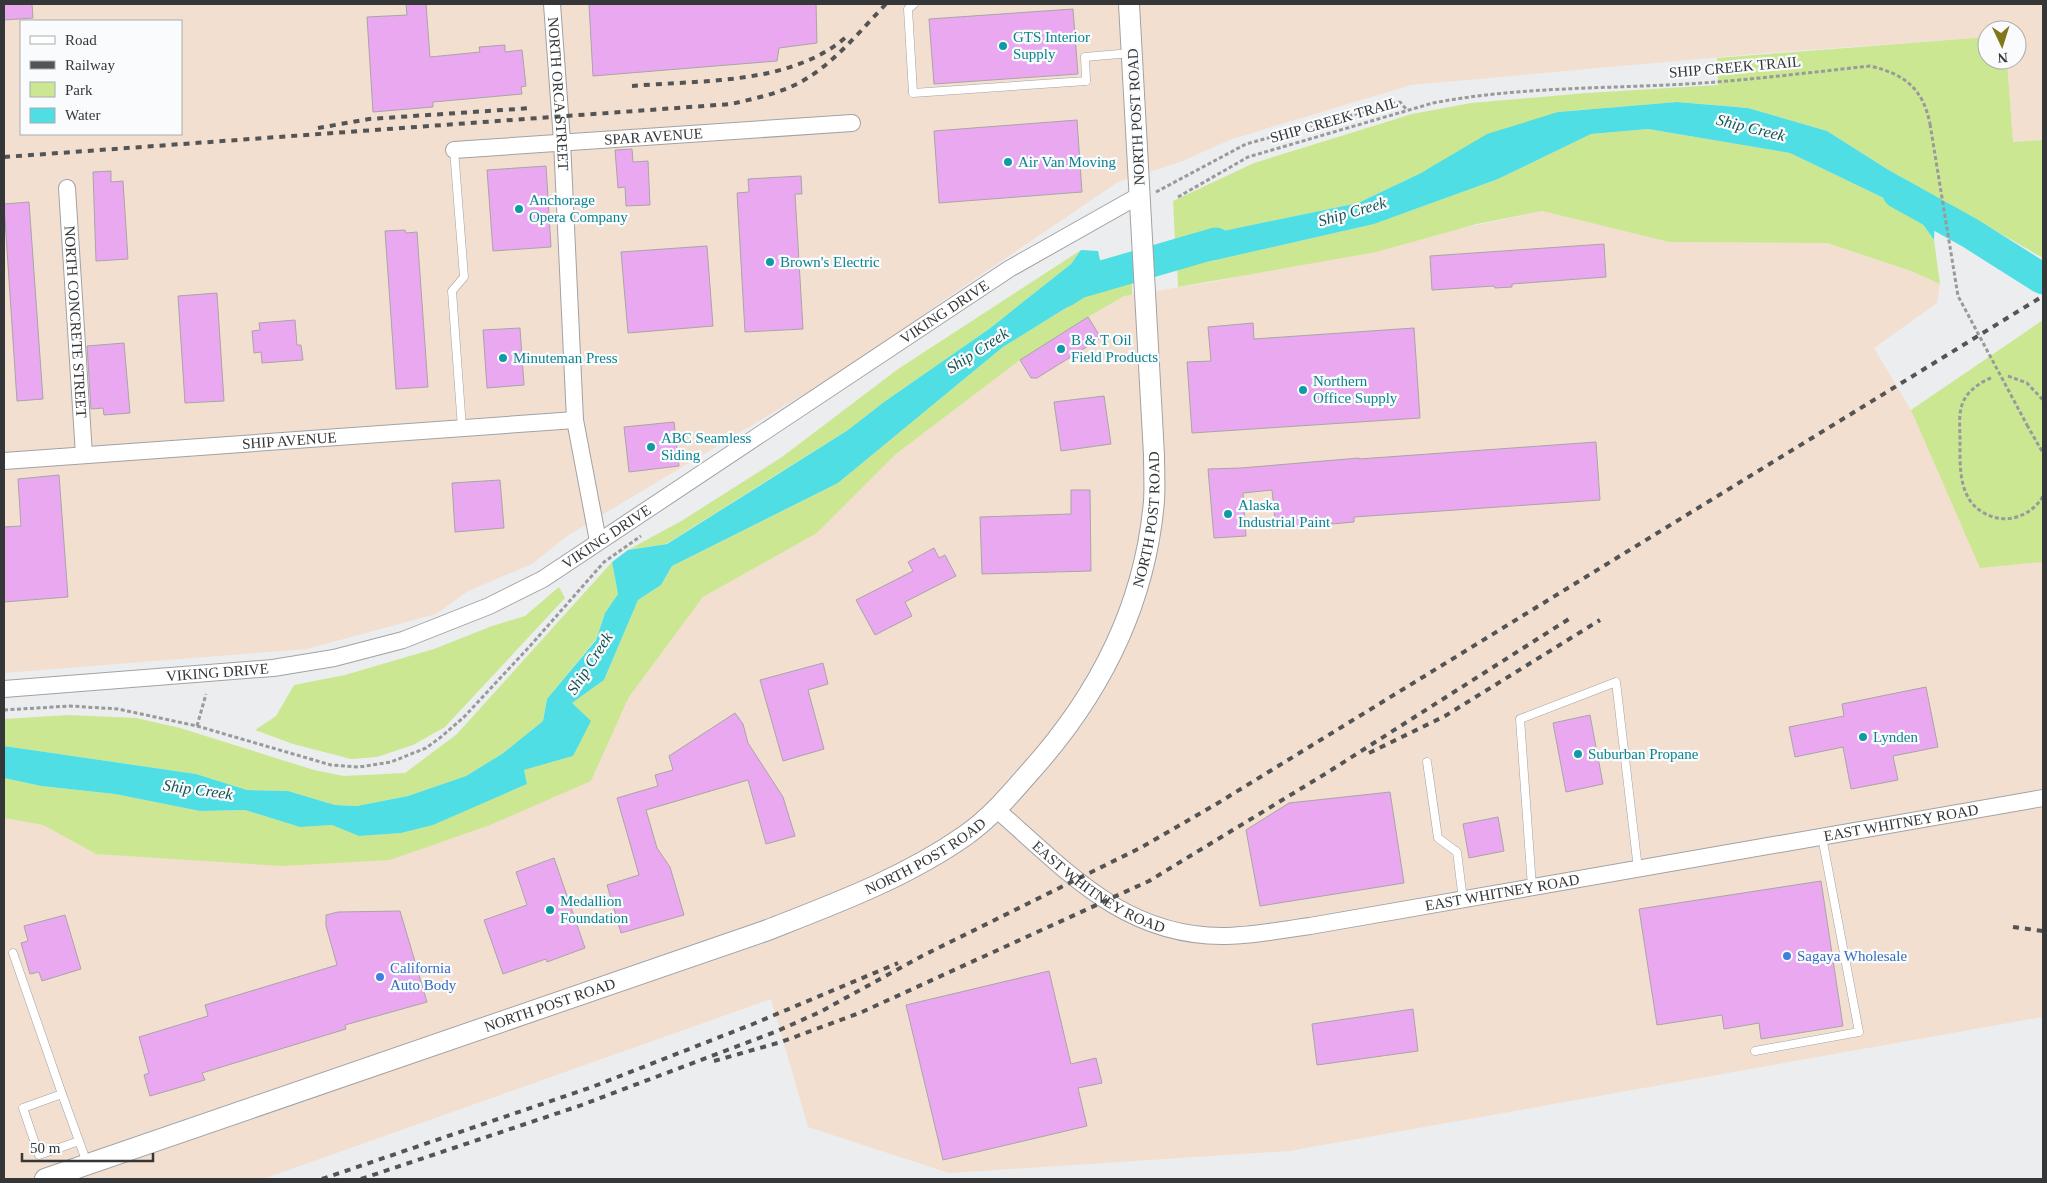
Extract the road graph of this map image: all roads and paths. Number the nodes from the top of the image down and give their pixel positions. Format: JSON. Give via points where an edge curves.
{"nodes":[{"id":1,"x":552,"y":4,"type":"edge"},
{"id":2,"x":914,"y":4,"type":"edge"},
{"id":3,"x":1129,"y":4,"type":"edge"},
{"id":4,"x":1132,"y":53,"type":"junction"},
{"id":5,"x":1406,"y":110,"type":"junction"},
{"id":6,"x":852,"y":123,"type":"dead end"},
{"id":7,"x":562,"y":141,"type":"junction"},
{"id":8,"x":454,"y":150,"type":"joint"},
{"id":9,"x":67,"y":188,"type":"dead end"},
{"id":10,"x":1140,"y":194,"type":"junction"},
{"id":11,"x":1178,"y":197,"type":"dead end"},
{"id":12,"x":2008,"y":376,"type":"dead end"},
{"id":13,"x":1991,"y":378,"type":"dead end"},
{"id":14,"x":2043,"y":400,"type":"edge"},
{"id":15,"x":575,"y":420,"type":"junction"},
{"id":16,"x":462,"y":428,"type":"junction"},
{"id":17,"x":2043,"y":453,"type":"edge"},
{"id":18,"x":84,"y":455,"type":"junction"},
{"id":19,"x":4,"y":460,"type":"edge"},
{"id":20,"x":2043,"y":496,"type":"edge"},
{"id":21,"x":598,"y":542,"type":"junction"},
{"id":22,"x":4,"y":689,"type":"edge"},
{"id":23,"x":206,"y":694,"type":"dead end"},
{"id":24,"x":197,"y":726,"type":"dead end"},
{"id":25,"x":1427,"y":762,"type":"dead end"},
{"id":26,"x":2043,"y":798,"type":"edge"},
{"id":27,"x":996,"y":809,"type":"junction"},
{"id":28,"x":1822,"y":837,"type":"junction"},
{"id":29,"x":1638,"y":869,"type":"junction"},
{"id":30,"x":1532,"y":887,"type":"junction"},
{"id":31,"x":1463,"y":900,"type":"junction"},
{"id":32,"x":13,"y":953,"type":"dead end"},
{"id":33,"x":1755,"y":1051,"type":"dead end"},
{"id":34,"x":62,"y":1094,"type":"junction"},
{"id":35,"x":79,"y":1141,"type":"junction"},
{"id":36,"x":88,"y":1165,"type":"junction"},
{"id":37,"x":45,"y":1179,"type":"edge"}],
"edges":[{"from":1,"to":7,"type":"street","name":"NORTH ORCA STREET"},
{"from":2,"to":4,"type":"lane","via":[[908,9],[913,93],[1086,80],[1084,57]]},
{"from":3,"to":4,"type":"street","name":"NORTH POST ROAD"},
{"from":4,"to":10,"type":"street","name":"NORTH POST ROAD"},
{"from":5,"to":10,"type":"path","via":[[1400,102],[1246,144],[1159,192]]},
{"from":5,"to":11,"type":"path","name":"SHIP CREEK TRAIL","via":[[1248,157]]},
{"from":5,"to":17,"type":"path","name":"SHIP CREEK TRAIL","bridge":true,"via":[[1461,97],[1704,83],[1870,66],[1903,78],[1923,100],[1930,124],[1958,296]]},
{"from":6,"to":7,"type":"street","name":"SPAR AVENUE"},
{"from":7,"to":8,"type":"street","name":"SPAR AVENUE"},
{"from":7,"to":15,"type":"street","name":"NORTH ORCA STREET"},
{"from":8,"to":16,"type":"lane","via":[[464,277],[452,291]]},
{"from":9,"to":18,"type":"street","name":"NORTH CONCRETE STREET"},
{"from":10,"to":21,"type":"street","name":"VIKING DRIVE","via":[[1010,269]]},
{"from":10,"to":27,"type":"street","name":"NORTH POST ROAD","via":[[1154,456],[1154,500],[1145,559],[1128,615],[1094,689],[1063,732]]},
{"from":12,"to":14,"type":"path","via":[[2027,383]]},
{"from":13,"to":20,"type":"path","via":[[1969,393],[1960,413],[1960,462],[1965,493],[1978,510],[1998,518],[2015,518],[2038,505]]},
{"from":15,"to":16,"type":"street","name":"SHIP AVENUE"},
{"from":15,"to":21,"type":"street","name":"NORTH ORCA STREET"},
{"from":16,"to":18,"type":"street","name":"SHIP AVENUE"},
{"from":18,"to":19,"type":"street","name":"SHIP AVENUE"},
{"from":21,"to":22,"type":"street","name":"VIKING DRIVE","via":[[543,579],[489,606],[403,640],[334,658],[273,668]]},
{"from":23,"to":24,"type":"path"},
{"from":25,"to":31,"type":"lane","via":[[1438,838],[1457,852]]},
{"from":26,"to":28,"type":"street","name":"EAST WHITNEY ROAD"},
{"from":27,"to":31,"type":"street","name":"EAST WHITNEY ROAD","via":[[1106,902],[1155,926],[1187,934],[1259,933]]},
{"from":27,"to":36,"type":"street","name":"NORTH POST ROAD","via":[[967,834],[925,860],[832,905]]},
{"from":28,"to":29,"type":"street","name":"EAST WHITNEY ROAD"},
{"from":28,"to":33,"type":"lane","via":[[1859,1032]]},
{"from":29,"to":30,"type":"street","name":"EAST WHITNEY ROAD"},
{"from":29,"to":30,"type":"lane","via":[[1616,682],[1520,719]]},
{"from":30,"to":31,"type":"street","name":"EAST WHITNEY ROAD"},
{"from":32,"to":34,"type":"lane"},
{"from":34,"to":35,"type":"lane"},
{"from":34,"to":35,"type":"lane","via":[[23,1108],[36,1147],[39,1155]]},
{"from":35,"to":36,"type":"lane"},
{"from":36,"to":37,"type":"street","name":"NORTH POST ROAD"}]}
